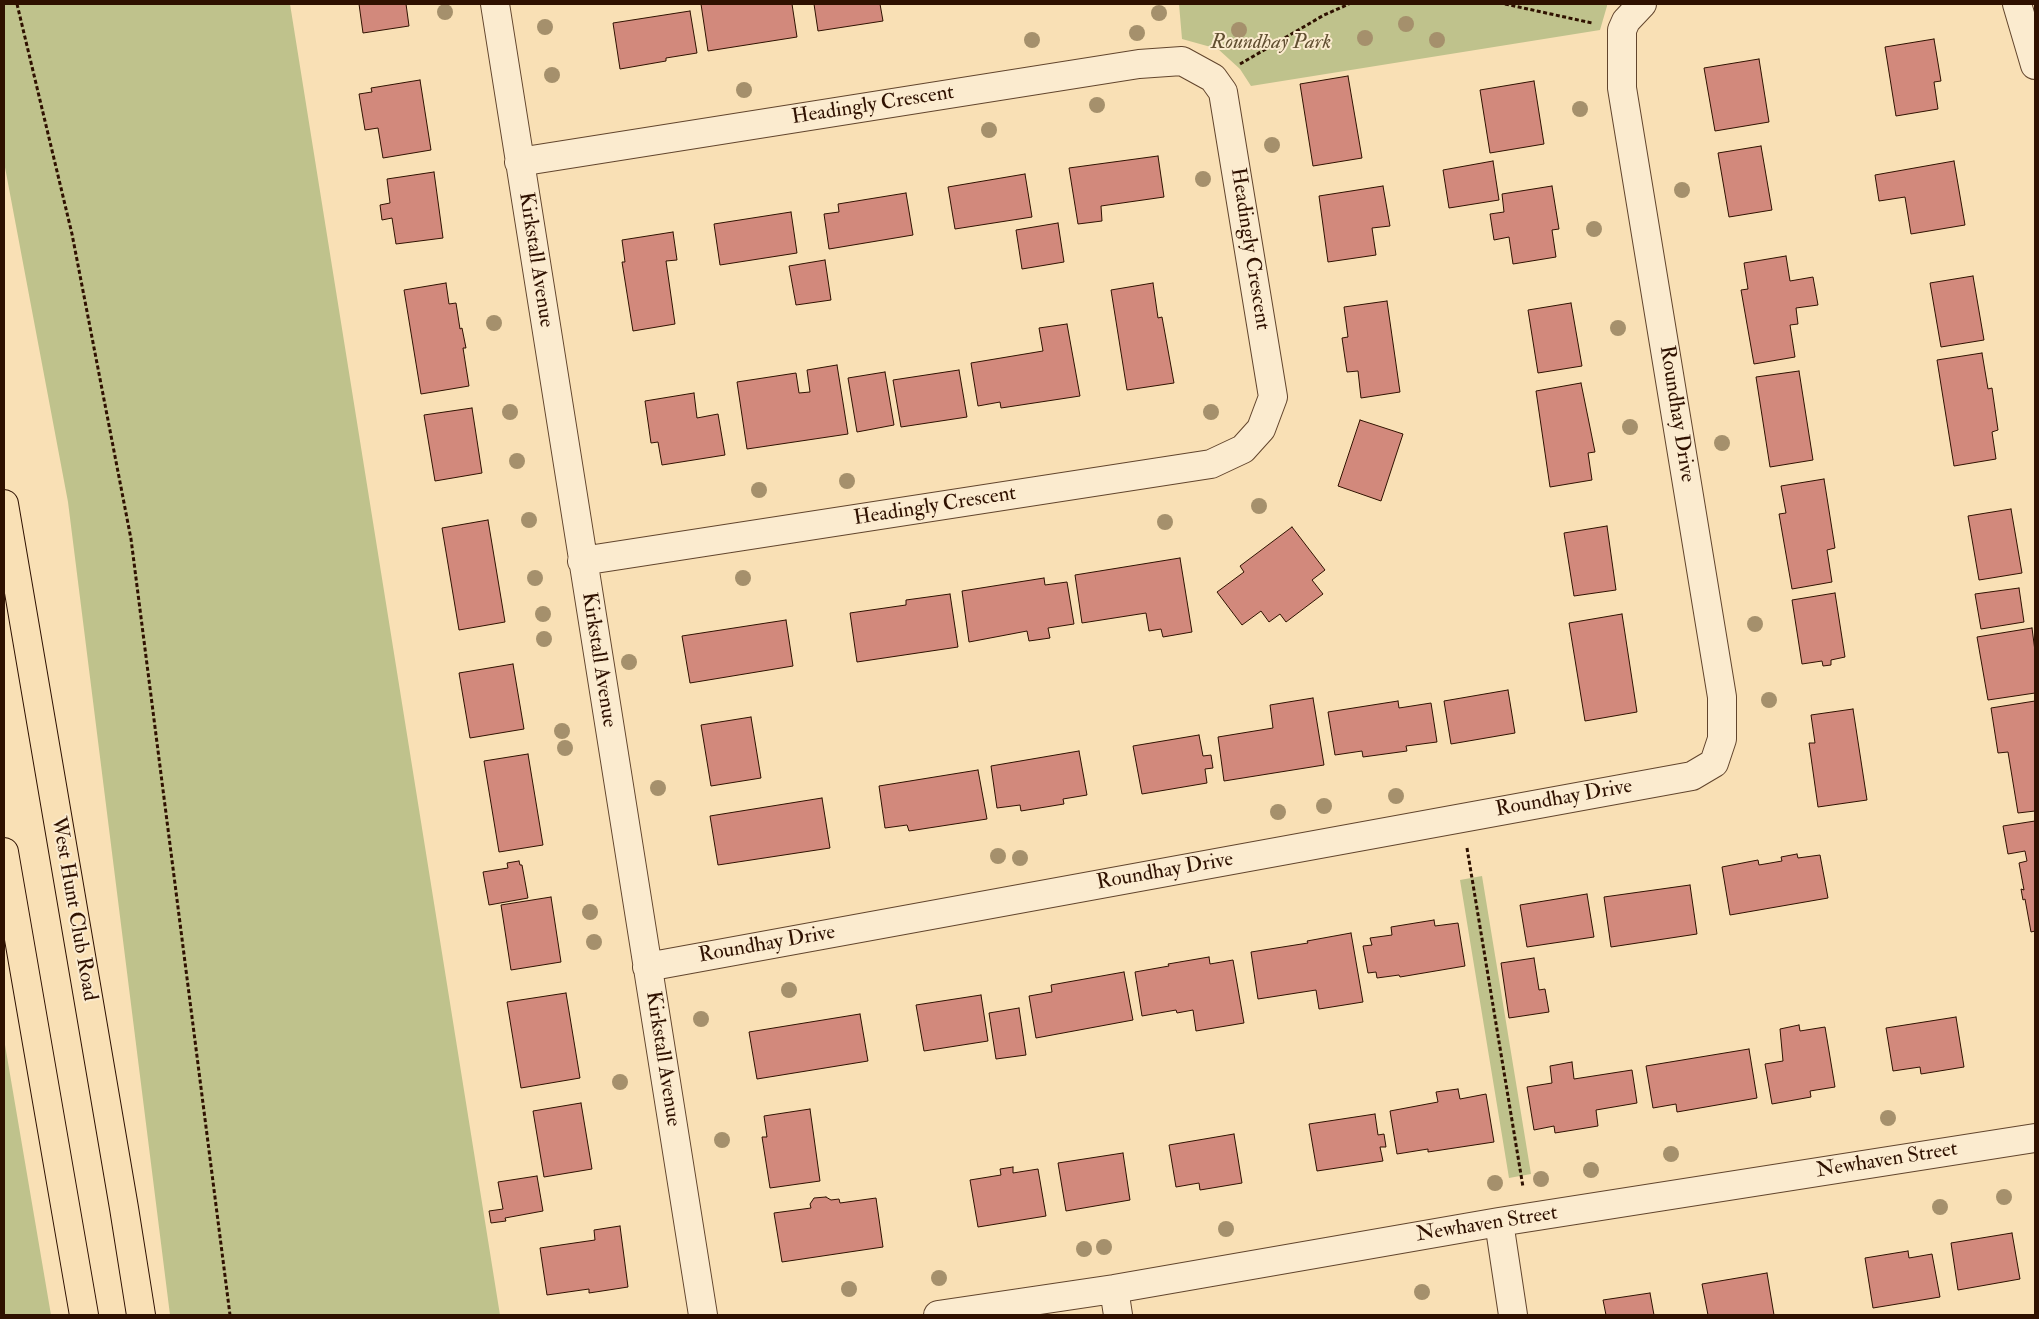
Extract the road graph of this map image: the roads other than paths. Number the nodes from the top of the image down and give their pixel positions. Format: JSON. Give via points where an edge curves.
{"nodes":[{"id":1,"x":495,"y":4,"type":"edge"},
{"id":2,"x":1642,"y":4,"type":"edge"},
{"id":3,"x":2017,"y":4,"type":"edge"},
{"id":4,"x":2035,"y":65,"type":"edge"},
{"id":5,"x":519,"y":162,"type":"junction"},
{"id":6,"x":4,"y":504,"type":"edge"},
{"id":7,"x":582,"y":561,"type":"junction"},
{"id":8,"x":4,"y":852,"type":"edge"},
{"id":9,"x":647,"y":967,"type":"junction"},
{"id":10,"x":2035,"y":1138,"type":"edge"},
{"id":11,"x":1499,"y":1222,"type":"junction"},
{"id":12,"x":1116,"y":1302,"type":"edge"},
{"id":13,"x":84,"y":1315,"type":"edge"},
{"id":14,"x":141,"y":1315,"type":"edge"},
{"id":15,"x":703,"y":1315,"type":"edge"},
{"id":16,"x":938,"y":1315,"type":"edge"},
{"id":17,"x":1513,"y":1315,"type":"edge"}],
"edges":[{"from":1,"to":5,"type":"street","name":"Kirkstall Avenue"},
{"from":2,"to":9,"type":"street","name":"Roundhay Drive","via":[[1622,30],[1622,88],[1722,697],[1722,739],[1714,763],[1692,776]]},
{"from":3,"to":4,"type":"street"},
{"from":5,"to":7,"type":"street","name":"Kirkstall Avenue"},
{"from":5,"to":7,"type":"street","name":"Headingly Crescent","via":[[1139,64],[1182,61],[1213,78],[1223,92],[1273,397],[1261,429],[1243,449],[1212,464]]},
{"from":6,"to":14,"type":"main road","name":"West Hunt Club Road"},
{"from":7,"to":9,"type":"street","name":"Kirkstall Avenue"},
{"from":8,"to":13,"type":"main road"},
{"from":9,"to":15,"type":"street","name":"Kirkstall Avenue"},
{"from":10,"to":11,"type":"street","name":"Newhaven Street"},
{"from":11,"to":12,"type":"street","name":"Newhaven Street"},
{"from":11,"to":17,"type":"street"},
{"from":12,"to":16,"type":"street","name":"Newhaven Street"}]}
